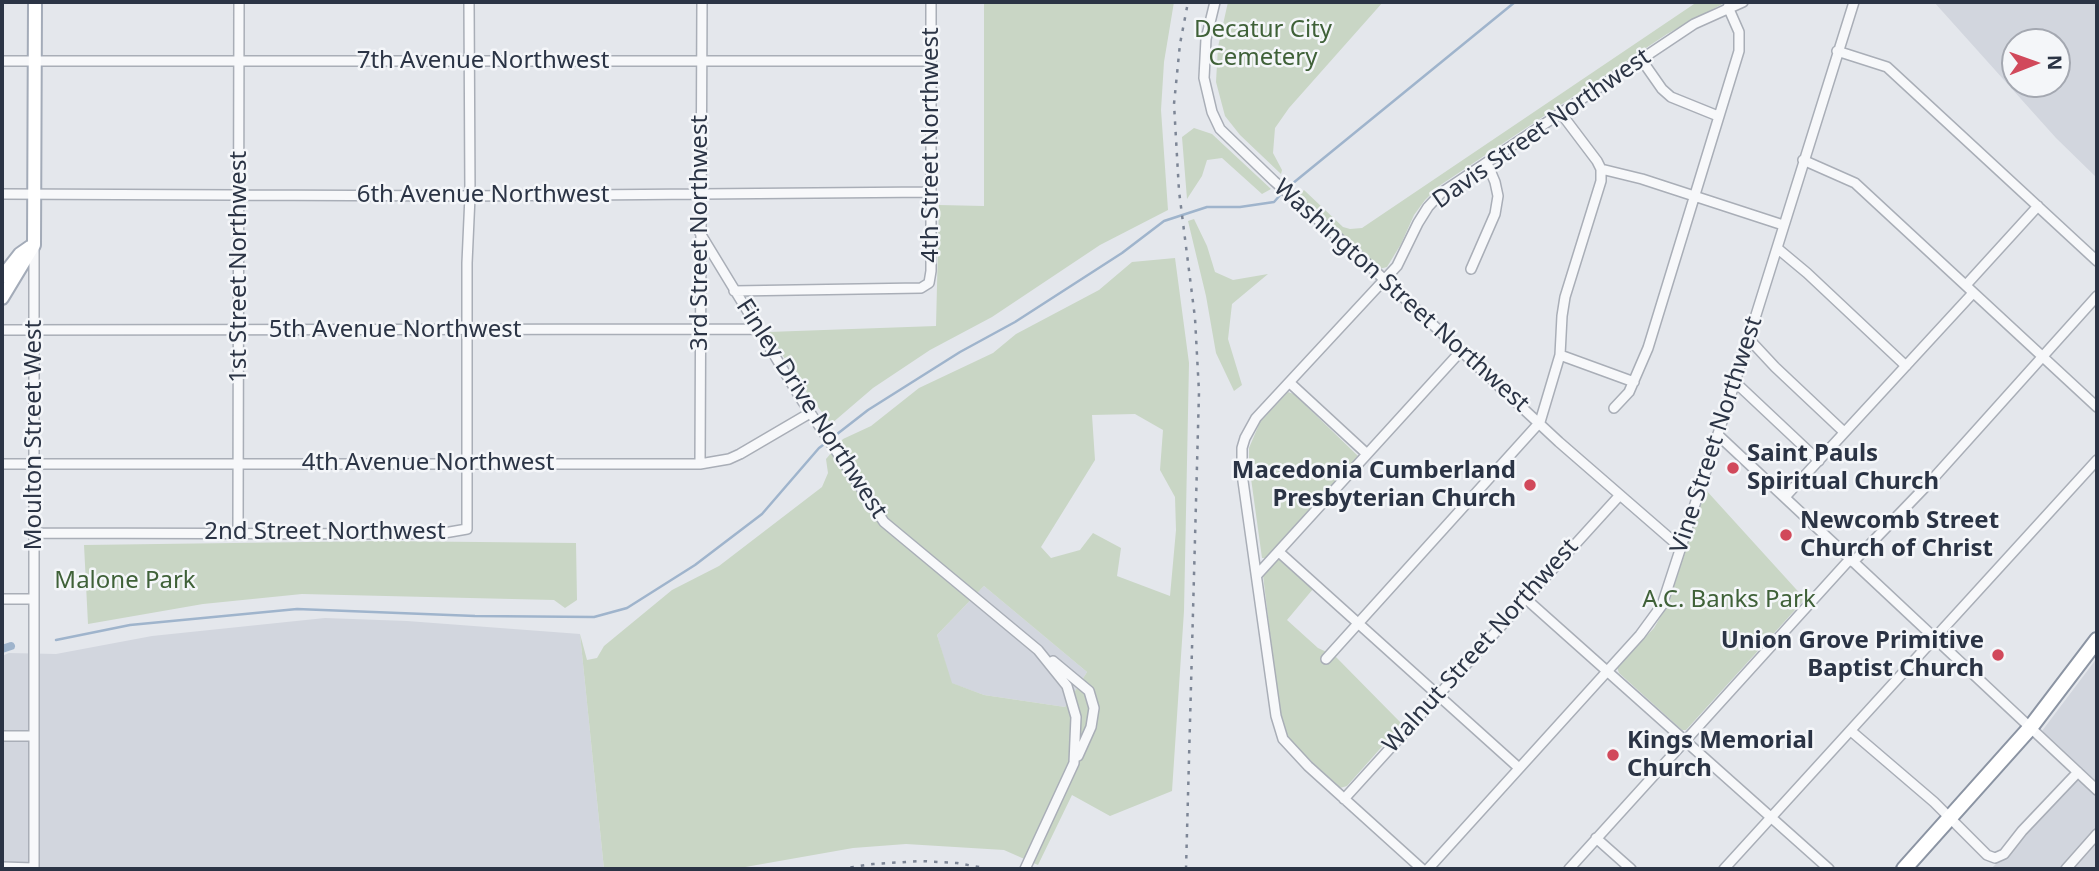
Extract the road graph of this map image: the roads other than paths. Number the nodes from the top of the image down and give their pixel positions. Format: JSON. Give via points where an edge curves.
{"nodes":[{"id":1,"x":35,"y":2,"type":"edge"},
{"id":2,"x":239,"y":2,"type":"edge"},
{"id":3,"x":468,"y":2,"type":"edge"},
{"id":4,"x":702,"y":2,"type":"edge"},
{"id":5,"x":931,"y":2,"type":"edge"},
{"id":6,"x":1215,"y":2,"type":"edge"},
{"id":7,"x":1743,"y":2,"type":"edge"},
{"id":8,"x":1853,"y":2,"type":"edge"},
{"id":9,"x":1728,"y":7,"type":"junction"},
{"id":10,"x":1838,"y":51,"type":"junction"},
{"id":11,"x":1641,"y":59,"type":"junction"},
{"id":12,"x":238,"y":60,"type":"junction"},
{"id":13,"x":2,"y":61,"type":"edge"},
{"id":14,"x":701,"y":61,"type":"junction"},
{"id":15,"x":931,"y":61,"type":"junction"},
{"id":16,"x":35,"y":62,"type":"junction"},
{"id":17,"x":468,"y":62,"type":"junction"},
{"id":18,"x":1560,"y":112,"type":"junction"},
{"id":19,"x":1718,"y":116,"type":"junction"},
{"id":20,"x":1803,"y":160,"type":"junction"},
{"id":21,"x":1488,"y":163,"type":"junction"},
{"id":22,"x":1601,"y":169,"type":"junction"},
{"id":23,"x":931,"y":192,"type":"junction"},
{"id":24,"x":2,"y":194,"type":"edge"},
{"id":25,"x":34,"y":194,"type":"junction"},
{"id":26,"x":240,"y":194,"type":"junction"},
{"id":27,"x":701,"y":195,"type":"junction"},
{"id":28,"x":1694,"y":195,"type":"junction"},
{"id":29,"x":470,"y":196,"type":"junction"},
{"id":30,"x":2038,"y":206,"type":"junction"},
{"id":31,"x":1783,"y":225,"type":"junction"},
{"id":32,"x":700,"y":233,"type":"junction"},
{"id":33,"x":34,"y":245,"type":"junction"},
{"id":34,"x":1777,"y":248,"type":"junction"},
{"id":35,"x":2097,"y":261,"type":"edge"},
{"id":36,"x":1471,"y":269,"type":"dead end"},
{"id":37,"x":2,"y":277,"type":"edge"},
{"id":38,"x":1384,"y":280,"type":"junction"},
{"id":39,"x":1966,"y":285,"type":"junction"},
{"id":40,"x":734,"y":291,"type":"junction"},
{"id":41,"x":1973,"y":293,"type":"junction"},
{"id":42,"x":2097,"y":296,"type":"edge"},
{"id":43,"x":2,"y":298,"type":"edge"},
{"id":44,"x":239,"y":329,"type":"junction"},
{"id":45,"x":757,"y":329,"type":"junction"},
{"id":46,"x":2,"y":330,"type":"edge"},
{"id":47,"x":34,"y":330,"type":"junction"},
{"id":48,"x":467,"y":330,"type":"junction"},
{"id":49,"x":700,"y":330,"type":"junction"},
{"id":50,"x":1748,"y":338,"type":"junction"},
{"id":51,"x":1461,"y":351,"type":"junction"},
{"id":52,"x":1560,"y":355,"type":"junction"},
{"id":53,"x":2042,"y":356,"type":"junction"},
{"id":54,"x":1906,"y":366,"type":"junction"},
{"id":55,"x":1634,"y":382,"type":"junction"},
{"id":56,"x":1735,"y":382,"type":"junction"},
{"id":57,"x":1290,"y":383,"type":"junction"},
{"id":58,"x":2097,"y":407,"type":"edge"},
{"id":59,"x":1614,"y":408,"type":"dead end"},
{"id":60,"x":810,"y":413,"type":"junction"},
{"id":61,"x":1540,"y":422,"type":"junction"},
{"id":62,"x":1844,"y":432,"type":"junction"},
{"id":63,"x":1718,"y":435,"type":"junction"},
{"id":64,"x":1367,"y":454,"type":"junction"},
{"id":65,"x":2097,"y":460,"type":"edge"},
{"id":66,"x":1819,"y":461,"type":"junction"},
{"id":67,"x":238,"y":463,"type":"junction"},
{"id":68,"x":2,"y":464,"type":"edge"},
{"id":69,"x":700,"y":464,"type":"junction"},
{"id":70,"x":34,"y":465,"type":"junction"},
{"id":71,"x":468,"y":465,"type":"junction"},
{"id":72,"x":1620,"y":495,"type":"junction"},
{"id":73,"x":1785,"y":497,"type":"junction"},
{"id":74,"x":34,"y":533,"type":"junction"},
{"id":75,"x":239,"y":533,"type":"junction"},
{"id":76,"x":1681,"y":548,"type":"junction"},
{"id":77,"x":1279,"y":552,"type":"junction"},
{"id":78,"x":1852,"y":560,"type":"junction"},
{"id":79,"x":1257,"y":575,"type":"junction"},
{"id":80,"x":1525,"y":598,"type":"junction"},
{"id":81,"x":2,"y":599,"type":"edge"},
{"id":82,"x":34,"y":599,"type":"junction"},
{"id":83,"x":1359,"y":623,"type":"junction"},
{"id":84,"x":1935,"y":637,"type":"junction"},
{"id":85,"x":2097,"y":640,"type":"edge"},
{"id":86,"x":1038,"y":650,"type":"junction"},
{"id":87,"x":1326,"y":659,"type":"dead end"},
{"id":88,"x":1607,"y":671,"type":"junction"},
{"id":89,"x":1439,"y":694,"type":"junction"},
{"id":90,"x":2030,"y":728,"type":"junction"},
{"id":91,"x":1851,"y":731,"type":"junction"},
{"id":92,"x":2,"y":736,"type":"edge"},
{"id":93,"x":34,"y":736,"type":"junction"},
{"id":94,"x":1685,"y":740,"type":"junction"},
{"id":95,"x":1074,"y":763,"type":"junction"},
{"id":96,"x":1519,"y":768,"type":"junction"},
{"id":97,"x":2078,"y":772,"type":"junction"},
{"id":98,"x":2097,"y":790,"type":"edge"},
{"id":99,"x":1344,"y":799,"type":"junction"},
{"id":100,"x":1950,"y":817,"type":"junction"},
{"id":101,"x":1771,"y":818,"type":"junction"},
{"id":102,"x":2097,"y":834,"type":"edge"},
{"id":103,"x":1596,"y":838,"type":"junction"},
{"id":104,"x":2,"y":867,"type":"edge"},
{"id":105,"x":34,"y":869,"type":"edge"},
{"id":106,"x":1025,"y":869,"type":"edge"},
{"id":107,"x":1422,"y":869,"type":"edge"},
{"id":108,"x":1428,"y":869,"type":"edge"},
{"id":109,"x":1569,"y":869,"type":"edge"},
{"id":110,"x":1631,"y":869,"type":"edge"},
{"id":111,"x":1724,"y":869,"type":"edge"},
{"id":112,"x":1829,"y":869,"type":"edge"},
{"id":113,"x":1904,"y":869,"type":"edge"},
{"id":114,"x":2066,"y":869,"type":"edge"}],
"edges":[{"from":1,"to":16,"type":"main road","name":"Moulton Street West"},
{"from":2,"to":12,"type":"street","name":"1st Street Northwest"},
{"from":3,"to":17,"type":"street","name":"2nd Street Northwest"},
{"from":4,"to":14,"type":"street","name":"3rd Street Northwest"},
{"from":5,"to":15,"type":"street","name":"4th Street Northwest"},
{"from":6,"to":38,"type":"street","name":"Washington Street Northwest","via":[[1206,39],[1205,86],[1220,129]]},
{"from":7,"to":9,"type":"street","name":"Davis Street Northwest"},
{"from":8,"to":10,"type":"street"},
{"from":9,"to":11,"type":"street","name":"Davis Street Northwest"},
{"from":9,"to":19,"type":"street","via":[[1740,40]]},
{"from":10,"to":20,"type":"street"},
{"from":10,"to":30,"type":"street","via":[[1887,68]]},
{"from":11,"to":18,"type":"street","name":"Davis Street Northwest"},
{"from":11,"to":19,"type":"street","via":[[1671,97]]},
{"from":12,"to":16,"type":"street","name":"7th Avenue Northwest"},
{"from":12,"to":17,"type":"street","name":"7th Avenue Northwest"},
{"from":12,"to":26,"type":"street","name":"1st Street Northwest"},
{"from":13,"to":16,"type":"street","name":"7th Avenue Northwest"},
{"from":14,"to":15,"type":"street","name":"7th Avenue Northwest"},
{"from":14,"to":17,"type":"street","name":"7th Avenue Northwest"},
{"from":14,"to":27,"type":"street","name":"3rd Street Northwest"},
{"from":15,"to":23,"type":"street","name":"4th Street Northwest"},
{"from":16,"to":25,"type":"main road","name":"Moulton Street West"},
{"from":17,"to":29,"type":"street","name":"2nd Street Northwest"},
{"from":18,"to":21,"type":"street","name":"Davis Street Northwest"},
{"from":18,"to":22,"type":"street"},
{"from":19,"to":28,"type":"street"},
{"from":20,"to":31,"type":"street"},
{"from":20,"to":39,"type":"street","via":[[1855,183]]},
{"from":21,"to":36,"type":"street","via":[[1496,181],[1495,214]]},
{"from":21,"to":38,"type":"street","name":"Davis Street Northwest","via":[[1449,187],[1428,207],[1402,258]]},
{"from":22,"to":28,"type":"street"},
{"from":22,"to":52,"type":"street","via":[[1599,190],[1565,298]]},
{"from":23,"to":27,"type":"street","name":"6th Avenue Northwest"},
{"from":23,"to":40,"type":"street","name":"4th Street Northwest","via":[[931,278],[925,287]]},
{"from":24,"to":25,"type":"street","name":"6th Avenue Northwest"},
{"from":25,"to":26,"type":"street","name":"6th Avenue Northwest"},
{"from":25,"to":33,"type":"main road","name":"Moulton Street West"},
{"from":26,"to":29,"type":"street","name":"6th Avenue Northwest"},
{"from":26,"to":44,"type":"street","name":"1st Street Northwest"},
{"from":27,"to":29,"type":"street","name":"6th Avenue Northwest"},
{"from":27,"to":32,"type":"street","name":"3rd Street Northwest"},
{"from":28,"to":31,"type":"street"},
{"from":28,"to":55,"type":"street"},
{"from":29,"to":48,"type":"street","name":"2nd Street Northwest"},
{"from":30,"to":35,"type":"street"},
{"from":30,"to":39,"type":"street"},
{"from":31,"to":34,"type":"street","name":"Vine Street Northwest"},
{"from":32,"to":40,"type":"street","name":"Finley Drive Northwest"},
{"from":32,"to":49,"type":"street","name":"3rd Street Northwest"},
{"from":33,"to":37,"type":"main road","via":[[20,254]]},
{"from":33,"to":43,"type":"main road"},
{"from":33,"to":47,"type":"street","name":"Moulton Street West"},
{"from":34,"to":50,"type":"street","name":"Vine Street Northwest"},
{"from":34,"to":54,"type":"street"},
{"from":38,"to":51,"type":"street","name":"Washington Street Northwest"},
{"from":38,"to":57,"type":"street","name":"Davis Street Northwest"},
{"from":39,"to":41,"type":"street"},
{"from":40,"to":45,"type":"street","name":"Finley Drive Northwest"},
{"from":41,"to":53,"type":"street"},
{"from":41,"to":54,"type":"street"},
{"from":42,"to":53,"type":"street"},
{"from":44,"to":47,"type":"street","name":"5th Avenue Northwest"},
{"from":44,"to":48,"type":"street","name":"5th Avenue Northwest"},
{"from":44,"to":67,"type":"street","name":"1st Street Northwest"},
{"from":45,"to":49,"type":"street","name":"5th Avenue Northwest"},
{"from":45,"to":60,"type":"street","name":"Finley Drive Northwest"},
{"from":46,"to":47,"type":"street","name":"5th Avenue Northwest"},
{"from":47,"to":70,"type":"street","name":"Moulton Street West"},
{"from":48,"to":49,"type":"street","name":"5th Avenue Northwest"},
{"from":48,"to":71,"type":"street","name":"2nd Street Northwest"},
{"from":49,"to":69,"type":"street","name":"3rd Street Northwest"},
{"from":50,"to":56,"type":"street","name":"Vine Street Northwest"},
{"from":50,"to":62,"type":"street"},
{"from":51,"to":61,"type":"street","name":"Washington Street Northwest"},
{"from":51,"to":64,"type":"street"},
{"from":52,"to":55,"type":"street"},
{"from":52,"to":61,"type":"street"},
{"from":53,"to":58,"type":"street"},
{"from":53,"to":78,"type":"street","via":[[1930,482]]},
{"from":54,"to":62,"type":"street"},
{"from":55,"to":59,"type":"street"},
{"from":56,"to":63,"type":"street","name":"Vine Street Northwest"},
{"from":56,"to":66,"type":"street"},
{"from":57,"to":64,"type":"street"},
{"from":57,"to":79,"type":"street","name":"Davis Street Northwest","via":[[1256,418],[1242,448]]},
{"from":60,"to":69,"type":"street","name":"4th Avenue Northwest","via":[[740,454]]},
{"from":60,"to":86,"type":"street","name":"Finley Drive Northwest","via":[[884,523]]},
{"from":61,"to":72,"type":"street","name":"Washington Street Northwest"},
{"from":61,"to":83,"type":"street"},
{"from":62,"to":66,"type":"street"},
{"from":63,"to":73,"type":"street"},
{"from":63,"to":76,"type":"street","name":"Vine Street Northwest"},
{"from":64,"to":77,"type":"street"},
{"from":65,"to":84,"type":"street"},
{"from":66,"to":73,"type":"street"},
{"from":67,"to":70,"type":"street","name":"4th Avenue Northwest"},
{"from":67,"to":71,"type":"street","name":"4th Avenue Northwest"},
{"from":67,"to":75,"type":"street","name":"1st Street Northwest"},
{"from":68,"to":70,"type":"street","name":"4th Avenue Northwest"},
{"from":69,"to":71,"type":"street","name":"4th Avenue Northwest"},
{"from":70,"to":74,"type":"street","name":"Moulton Street West"},
{"from":71,"to":75,"type":"street","name":"2nd Street Northwest","via":[[468,524],[462,531]]},
{"from":72,"to":76,"type":"street","name":"Washington Street Northwest"},
{"from":72,"to":80,"type":"street","name":"Walnut Street Northwest"},
{"from":73,"to":78,"type":"street"},
{"from":74,"to":75,"type":"street","name":"2nd Street Northwest"},
{"from":74,"to":82,"type":"street","name":"Moulton Street West"},
{"from":76,"to":88,"type":"street","name":"Vine Street Northwest","via":[[1662,605]]},
{"from":77,"to":79,"type":"street"},
{"from":77,"to":83,"type":"street"},
{"from":78,"to":84,"type":"street"},
{"from":78,"to":94,"type":"street"},
{"from":79,"to":99,"type":"street","name":"Davis Street Northwest","via":[[1279,730],[1288,746]]},
{"from":80,"to":88,"type":"street"},
{"from":80,"to":89,"type":"street","name":"Walnut Street Northwest"},
{"from":81,"to":82,"type":"street"},
{"from":82,"to":93,"type":"street","name":"Moulton Street West"},
{"from":83,"to":87,"type":"street"},
{"from":83,"to":89,"type":"street"},
{"from":84,"to":90,"type":"street"},
{"from":84,"to":91,"type":"street"},
{"from":85,"to":90,"type":"highway"},
{"from":86,"to":95,"type":"street","name":"Finley Drive Northwest","via":[[1067,686],[1074,706]]},
{"from":86,"to":95,"type":"street","name":"Finley Drive Northwest","via":[[1089,691],[1094,708],[1091,727]]},
{"from":88,"to":94,"type":"street"},
{"from":88,"to":96,"type":"street","name":"Vine Street Northwest"},
{"from":89,"to":96,"type":"street"},
{"from":89,"to":99,"type":"street","name":"Walnut Street Northwest"},
{"from":90,"to":97,"type":"street"},
{"from":90,"to":100,"type":"highway"},
{"from":91,"to":100,"type":"street"},
{"from":91,"to":101,"type":"street"},
{"from":92,"to":93,"type":"street"},
{"from":93,"to":105,"type":"street","name":"Moulton Street West"},
{"from":94,"to":101,"type":"street"},
{"from":94,"to":103,"type":"street"},
{"from":95,"to":106,"type":"street","name":"Finley Drive Northwest"},
{"from":96,"to":108,"type":"street","name":"Vine Street Northwest"},
{"from":97,"to":98,"type":"street"},
{"from":97,"to":100,"type":"street","via":[[2004,854],[1995,858]]},
{"from":99,"to":107,"type":"street","name":"Davis Street Northwest"},
{"from":100,"to":113,"type":"highway"},
{"from":101,"to":111,"type":"street"},
{"from":101,"to":112,"type":"street"},
{"from":102,"to":114,"type":"street"},
{"from":103,"to":109,"type":"street"},
{"from":103,"to":110,"type":"street"},
{"from":104,"to":105,"type":"street"}]}
